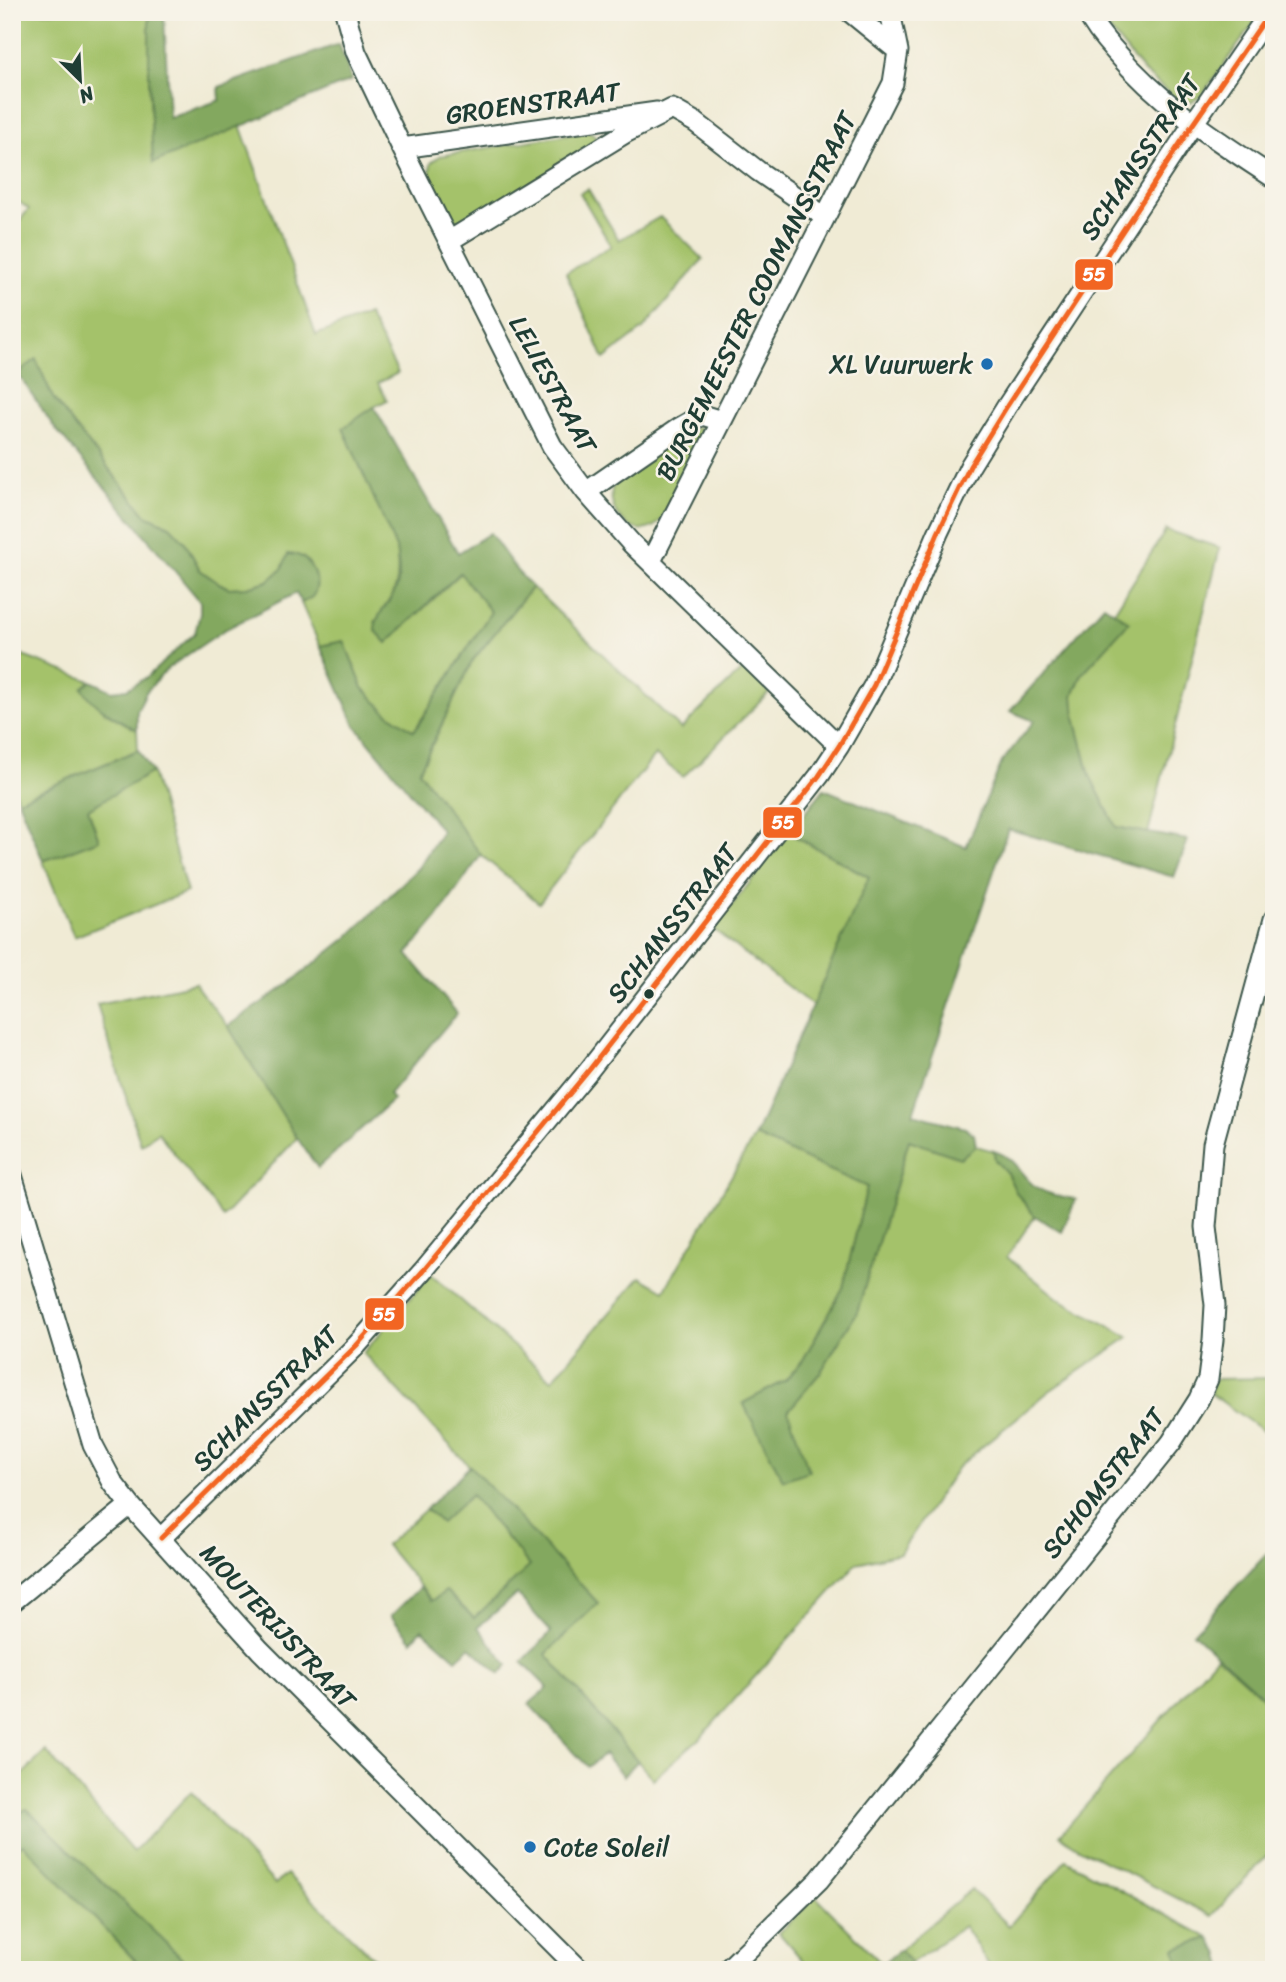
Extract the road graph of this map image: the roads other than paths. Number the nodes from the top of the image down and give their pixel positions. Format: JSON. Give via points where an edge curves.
{"nodes":[{"id":1,"x":345,"y":12,"type":"edge"},
{"id":2,"x":850,"y":12,"type":"edge"},
{"id":3,"x":890,"y":12,"type":"edge"},
{"id":4,"x":1087,"y":12,"type":"edge"},
{"id":5,"x":1270,"y":12,"type":"edge"},
{"id":6,"x":898,"y":51,"type":"junction"},
{"id":7,"x":672,"y":109,"type":"junction"},
{"id":8,"x":1193,"y":124,"type":"junction"},
{"id":9,"x":402,"y":148,"type":"junction"},
{"id":10,"x":1274,"y":178,"type":"edge"},
{"id":11,"x":825,"y":217,"type":"junction"},
{"id":12,"x":449,"y":241,"type":"junction"},
{"id":13,"x":722,"y":421,"type":"junction"},
{"id":14,"x":586,"y":492,"type":"junction"},
{"id":15,"x":651,"y":561,"type":"junction"},
{"id":16,"x":839,"y":746,"type":"junction"},
{"id":17,"x":1274,"y":919,"type":"edge"},
{"id":18,"x":12,"y":1175,"type":"edge"},
{"id":19,"x":130,"y":1505,"type":"junction"},
{"id":20,"x":161,"y":1538,"type":"junction"},
{"id":21,"x":12,"y":1602,"type":"edge"},
{"id":22,"x":580,"y":1970,"type":"edge"},
{"id":23,"x":727,"y":1970,"type":"edge"}],
"edges":[{"from":1,"to":9,"type":"street","name":"LELIESTRAAT","via":[[356,52]]},
{"from":2,"to":6,"type":"street"},
{"from":3,"to":6,"type":"street","name":"BURGEMEESTER COOMANSSTRAAT"},
{"from":4,"to":8,"type":"street","via":[[1094,27],[1138,78]]},
{"from":5,"to":8,"type":"street","name":"SCHANSSTRAAT"},
{"from":6,"to":11,"type":"street","name":"BURGEMEESTER COOMANSSTRAAT","via":[[893,83]]},
{"from":7,"to":9,"type":"street","name":"GROENSTRAAT"},
{"from":7,"to":11,"type":"street"},
{"from":7,"to":12,"type":"street","name":"GROENSTRAAT"},
{"from":8,"to":10,"type":"street"},
{"from":8,"to":16,"type":"street","name":"SCHANSSTRAAT","via":[[970,466],[873,685]]},
{"from":9,"to":12,"type":"street","name":"LELIESTRAAT"},
{"from":11,"to":13,"type":"street","name":"BURGEMEESTER COOMANSSTRAAT"},
{"from":12,"to":14,"type":"street","name":"LELIESTRAAT","via":[[552,446]]},
{"from":13,"to":14,"type":"street","via":[[702,415]]},
{"from":13,"to":15,"type":"street","name":"BURGEMEESTER COOMANSSTRAAT"},
{"from":14,"to":15,"type":"street","name":"LELIESTRAAT"},
{"from":15,"to":16,"type":"street","name":"LELIESTRAAT"},
{"from":16,"to":20,"type":"street","name":"SCHANSSTRAAT","via":[[590,1069],[424,1271],[356,1346]]},
{"from":17,"to":23,"type":"street","name":"SCHOMSTRAAT","via":[[1213,1144],[1206,1227],[1214,1328],[1208,1379],[1199,1399],[1171,1443],[819,1880]]},
{"from":18,"to":19,"type":"street","name":"MOUTERIJSTRAAT","via":[[93,1445]]},
{"from":19,"to":20,"type":"street","name":"MOUTERIJSTRAAT"},
{"from":19,"to":21,"type":"street"},
{"from":20,"to":22,"type":"street","name":"MOUTERIJSTRAAT","via":[[260,1650]]}]}
